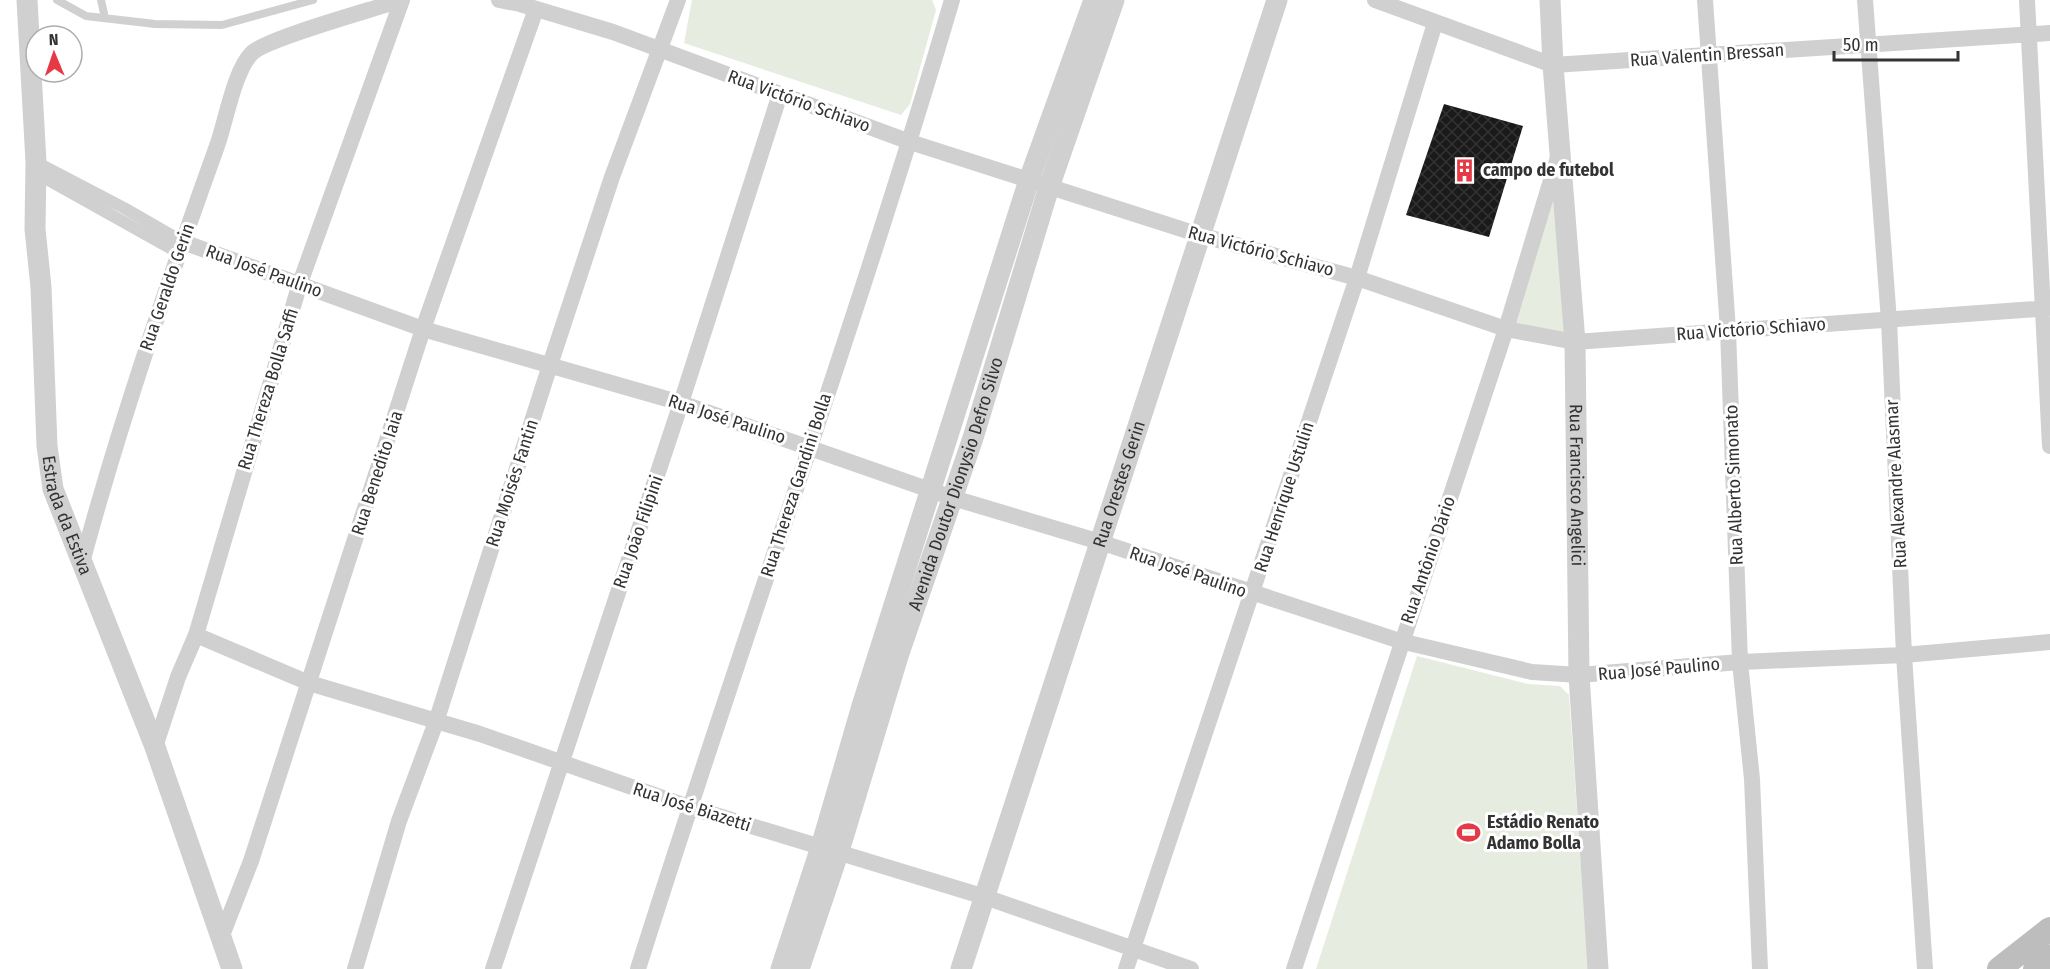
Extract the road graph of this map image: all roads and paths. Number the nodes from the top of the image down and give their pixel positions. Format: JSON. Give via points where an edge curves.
{"nodes":[{"id":1,"x":27,"y":0,"type":"edge"},
{"id":2,"x":57,"y":0,"type":"edge"},
{"id":3,"x":101,"y":0,"type":"edge"},
{"id":4,"x":313,"y":0,"type":"edge"},
{"id":5,"x":402,"y":0,"type":"edge"},
{"id":6,"x":499,"y":0,"type":"edge"},
{"id":7,"x":678,"y":0,"type":"edge"},
{"id":8,"x":952,"y":0,"type":"edge"},
{"id":9,"x":1094,"y":0,"type":"edge"},
{"id":10,"x":1114,"y":0,"type":"edge"},
{"id":11,"x":1277,"y":0,"type":"edge"},
{"id":12,"x":1375,"y":0,"type":"edge"},
{"id":13,"x":1550,"y":0,"type":"edge"},
{"id":14,"x":1705,"y":0,"type":"edge"},
{"id":15,"x":1865,"y":0,"type":"edge"},
{"id":16,"x":2027,"y":0,"type":"edge"},
{"id":17,"x":536,"y":9,"type":"junction"},
{"id":18,"x":105,"y":18,"type":"junction"},
{"id":19,"x":1435,"y":23,"type":"junction"},
{"id":20,"x":2050,"y":33,"type":"edge"},
{"id":21,"x":2029,"y":34,"type":"junction"},
{"id":22,"x":1868,"y":44,"type":"junction"},
{"id":23,"x":661,"y":49,"type":"junction"},
{"id":24,"x":1709,"y":54,"type":"junction"},
{"id":25,"x":1553,"y":65,"type":"junction"},
{"id":26,"x":780,"y":94,"type":"junction"},
{"id":27,"x":910,"y":142,"type":"junction"},
{"id":28,"x":1560,"y":149,"type":"junction"},
{"id":29,"x":36,"y":167,"type":"junction"},
{"id":30,"x":1029,"y":180,"type":"junction"},
{"id":31,"x":1049,"y":187,"type":"junction"},
{"id":32,"x":1200,"y":235,"type":"junction"},
{"id":33,"x":181,"y":247,"type":"junction"},
{"id":34,"x":1357,"y":278,"type":"junction"},
{"id":35,"x":300,"y":283,"type":"junction"},
{"id":36,"x":2047,"y":308,"type":"edge"},
{"id":37,"x":1889,"y":321,"type":"junction"},
{"id":38,"x":423,"y":329,"type":"junction"},
{"id":39,"x":1506,"y":329,"type":"junction"},
{"id":40,"x":1728,"y":330,"type":"junction"},
{"id":41,"x":1575,"y":342,"type":"junction"},
{"id":42,"x":550,"y":365,"type":"junction"},
{"id":43,"x":681,"y":403,"type":"junction"},
{"id":44,"x":2050,"y":446,"type":"edge"},
{"id":45,"x":809,"y":447,"type":"junction"},
{"id":46,"x":930,"y":490,"type":"junction"},
{"id":47,"x":953,"y":498,"type":"junction"},
{"id":48,"x":1100,"y":542,"type":"junction"},
{"id":49,"x":83,"y":559,"type":"junction"},
{"id":50,"x":1252,"y":593,"type":"junction"},
{"id":51,"x":196,"y":635,"type":"junction"},
{"id":52,"x":1400,"y":641,"type":"junction"},
{"id":53,"x":2050,"y":642,"type":"edge"},
{"id":54,"x":1904,"y":655,"type":"junction"},
{"id":55,"x":1740,"y":662,"type":"junction"},
{"id":56,"x":1579,"y":675,"type":"junction"},
{"id":57,"x":309,"y":683,"type":"junction"},
{"id":58,"x":436,"y":722,"type":"junction"},
{"id":59,"x":155,"y":747,"type":"junction"},
{"id":60,"x":560,"y":764,"type":"junction"},
{"id":61,"x":689,"y":807,"type":"junction"},
{"id":62,"x":830,"y":849,"type":"junction"},
{"id":63,"x":984,"y":897,"type":"junction"},
{"id":64,"x":2050,"y":929,"type":"edge"},
{"id":65,"x":221,"y":938,"type":"junction"},
{"id":66,"x":1132,"y":948,"type":"junction"},
{"id":67,"x":2050,"y":957,"type":"edge"},
{"id":68,"x":232,"y":969,"type":"edge"},
{"id":69,"x":355,"y":969,"type":"edge"},
{"id":70,"x":492,"y":969,"type":"edge"},
{"id":71,"x":638,"y":969,"type":"edge"},
{"id":72,"x":782,"y":969,"type":"edge"},
{"id":73,"x":799,"y":969,"type":"edge"},
{"id":74,"x":961,"y":969,"type":"edge"},
{"id":75,"x":1126,"y":969,"type":"edge"},
{"id":76,"x":1191,"y":969,"type":"edge"},
{"id":77,"x":1294,"y":969,"type":"edge"},
{"id":78,"x":1598,"y":969,"type":"edge"},
{"id":79,"x":1760,"y":969,"type":"edge"},
{"id":80,"x":1925,"y":969,"type":"edge"},
{"id":81,"x":1999,"y":969,"type":"edge"},
{"id":82,"x":2035,"y":969,"type":"edge"}],
"edges":[{"from":1,"to":29,"type":"street","name":"Estrada da Estiva"},
{"from":2,"to":18,"type":"lane","via":[[87,16]]},
{"from":3,"to":18,"type":"lane"},
{"from":4,"to":18,"type":"lane","via":[[222,25],[155,24]]},
{"from":5,"to":33,"type":"street","name":"Rua Geraldo Gerin","via":[[253,52],[241,71]]},
{"from":5,"to":35,"type":"street","name":"Rua Thereza Bolla Saffi"},
{"from":6,"to":17,"type":"street","name":"Rua Victório Schiavo"},
{"from":7,"to":23,"type":"street","name":"Rua Moisés Fantin"},
{"from":8,"to":27,"type":"street","name":"Rua Thereza Gandini Bolla"},
{"from":9,"to":30,"type":"street","name":"Avenida Doutor Dionysio Defro Silvo"},
{"from":10,"to":31,"type":"street","name":"Avenida Doutor Dionysio Defro Silvo"},
{"from":11,"to":32,"type":"street","name":"Rua Orestes Gerin"},
{"from":12,"to":19,"type":"street","name":"Rua Valentin Bressan"},
{"from":13,"to":25,"type":"street","name":"Rua Francisco Angelici"},
{"from":14,"to":24,"type":"street","name":"Rua Alberto Simonato"},
{"from":15,"to":22,"type":"street","name":"Rua Alexandre Alasmar"},
{"from":16,"to":21,"type":"street"},
{"from":17,"to":23,"type":"street","name":"Rua Victório Schiavo"},
{"from":17,"to":38,"type":"street","name":"Rua Benedito Iaia"},
{"from":19,"to":25,"type":"street","name":"Rua Valentin Bressan"},
{"from":19,"to":34,"type":"street","name":"Rua Henrique Ustulin"},
{"from":20,"to":21,"type":"street","name":"Rua Valentin Bressan"},
{"from":21,"to":22,"type":"street","name":"Rua Valentin Bressan"},
{"from":21,"to":36,"type":"street"},
{"from":22,"to":24,"type":"street","name":"Rua Valentin Bressan"},
{"from":22,"to":37,"type":"street","name":"Rua Alexandre Alasmar"},
{"from":23,"to":26,"type":"street","name":"Rua Victório Schiavo"},
{"from":23,"to":42,"type":"street","name":"Rua Moisés Fantin","via":[[612,177]]},
{"from":24,"to":25,"type":"street","name":"Rua Valentin Bressan"},
{"from":24,"to":40,"type":"street","name":"Rua Alberto Simonato"},
{"from":25,"to":28,"type":"street","name":"Rua Francisco Angelici"},
{"from":26,"to":27,"type":"street","name":"Rua Victório Schiavo"},
{"from":26,"to":43,"type":"street","name":"Rua João Filipini"},
{"from":27,"to":30,"type":"street","name":"Rua Victório Schiavo"},
{"from":27,"to":45,"type":"street","name":"Rua Thereza Gandini Bolla"},
{"from":28,"to":39,"type":"street","name":"Rua Antônio Dário"},
{"from":28,"to":41,"type":"street","name":"Rua Francisco Angelici"},
{"from":29,"to":33,"type":"street","via":[[124,208]]},
{"from":29,"to":49,"type":"street","name":"Estrada da Estiva","via":[[35,229],[47,446],[53,489]]},
{"from":30,"to":31,"type":"street","name":"Rua Victório Schiavo"},
{"from":30,"to":46,"type":"street","name":"Avenida Doutor Dionysio Defro Silvo"},
{"from":31,"to":32,"type":"street","name":"Rua Victório Schiavo"},
{"from":31,"to":47,"type":"street","name":"Avenida Doutor Dionysio Defro Silvo"},
{"from":32,"to":34,"type":"street","name":"Rua Victório Schiavo"},
{"from":32,"to":48,"type":"street","name":"Rua Orestes Gerin"},
{"from":33,"to":35,"type":"street","name":"Rua José Paulino","via":[[201,249]]},
{"from":33,"to":49,"type":"street","name":"Rua Geraldo Gerin","via":[[151,330]]},
{"from":34,"to":39,"type":"street","name":"Rua Victório Schiavo"},
{"from":34,"to":50,"type":"street","name":"Rua Henrique Ustulin"},
{"from":35,"to":38,"type":"street","name":"Rua José Paulino"},
{"from":35,"to":51,"type":"street","name":"Rua Thereza Bolla Saffi"},
{"from":36,"to":37,"type":"street","name":"Rua Victório Schiavo"},
{"from":36,"to":44,"type":"street"},
{"from":37,"to":40,"type":"street","name":"Rua Victório Schiavo"},
{"from":37,"to":54,"type":"street","name":"Rua Alexandre Alasmar"},
{"from":38,"to":42,"type":"street","name":"Rua José Paulino"},
{"from":38,"to":57,"type":"street","name":"Rua Benedito Iaia"},
{"from":39,"to":41,"type":"street","name":"Rua Victório Schiavo"},
{"from":39,"to":52,"type":"street","name":"Rua Antônio Dário"},
{"from":40,"to":41,"type":"street","name":"Rua Victório Schiavo"},
{"from":40,"to":55,"type":"street","name":"Rua Alberto Simonato"},
{"from":41,"to":56,"type":"street","name":"Rua Francisco Angelici"},
{"from":42,"to":43,"type":"street","name":"Rua José Paulino"},
{"from":42,"to":58,"type":"street","name":"Rua Moisés Fantin"},
{"from":43,"to":45,"type":"street","name":"Rua José Paulino"},
{"from":43,"to":60,"type":"street","name":"Rua João Filipini"},
{"from":45,"to":46,"type":"street","name":"Rua José Paulino"},
{"from":45,"to":61,"type":"street","name":"Rua Thereza Gandini Bolla"},
{"from":46,"to":47,"type":"street","name":"Rua José Paulino"},
{"from":46,"to":62,"type":"street","name":"Avenida Doutor Dionysio Defro Silvo","via":[[862,706]]},
{"from":47,"to":48,"type":"street","name":"Rua José Paulino"},
{"from":47,"to":62,"type":"street","name":"Avenida Doutor Dionysio Defro Silvo"},
{"from":48,"to":50,"type":"street","name":"Rua José Paulino"},
{"from":48,"to":63,"type":"street","name":"Rua Orestes Gerin"},
{"from":49,"to":59,"type":"street","name":"Estrada da Estiva"},
{"from":50,"to":52,"type":"street","name":"Rua José Paulino"},
{"from":50,"to":66,"type":"street","name":"Rua Henrique Ustulin"},
{"from":51,"to":57,"type":"street","name":"Rua José Biazetti"},
{"from":51,"to":59,"type":"street","name":"Rua Thereza Bolla Saffi"},
{"from":52,"to":56,"type":"street","name":"Rua José Paulino","via":[[1532,672]]},
{"from":52,"to":77,"type":"street","name":"Rua Antônio Dário","via":[[1385,700]]},
{"from":53,"to":54,"type":"street","name":"Rua José Paulino"},
{"from":54,"to":55,"type":"street","name":"Rua José Paulino"},
{"from":54,"to":80,"type":"street","name":"Rua Alexandre Alasmar"},
{"from":55,"to":56,"type":"street","name":"Rua José Paulino"},
{"from":55,"to":79,"type":"street","name":"Rua Alberto Simonato","via":[[1752,779]]},
{"from":56,"to":78,"type":"street","name":"Rua Francisco Angelici"},
{"from":57,"to":58,"type":"street","name":"Rua José Biazetti"},
{"from":57,"to":65,"type":"street","name":"Rua Benedito Iaia","via":[[251,861]]},
{"from":58,"to":60,"type":"street","name":"Rua José Biazetti"},
{"from":58,"to":69,"type":"street","name":"Rua Moisés Fantin","via":[[399,821]]},
{"from":59,"to":65,"type":"street","name":"Estrada da Estiva"},
{"from":60,"to":61,"type":"street","name":"Rua José Biazetti"},
{"from":60,"to":70,"type":"street","name":"Rua João Filipini"},
{"from":61,"to":62,"type":"street","name":"Rua José Biazetti"},
{"from":61,"to":71,"type":"street","name":"Rua Thereza Gandini Bolla"},
{"from":62,"to":63,"type":"street","name":"Rua José Biazetti"},
{"from":62,"to":72,"type":"street","name":"Avenida Doutor Dionysio Defro Silvo"},
{"from":62,"to":73,"type":"street","name":"Avenida Doutor Dionysio Defro Silvo"},
{"from":63,"to":66,"type":"street","name":"Rua José Biazetti"},
{"from":63,"to":74,"type":"street","name":"Rua Orestes Gerin"},
{"from":64,"to":81,"type":"main road"},
{"from":65,"to":68,"type":"street","name":"Estrada da Estiva"},
{"from":66,"to":75,"type":"street","name":"Rua Henrique Ustulin"},
{"from":66,"to":76,"type":"street","name":"Rua José Biazetti"},
{"from":67,"to":82,"type":"main road"}]}
